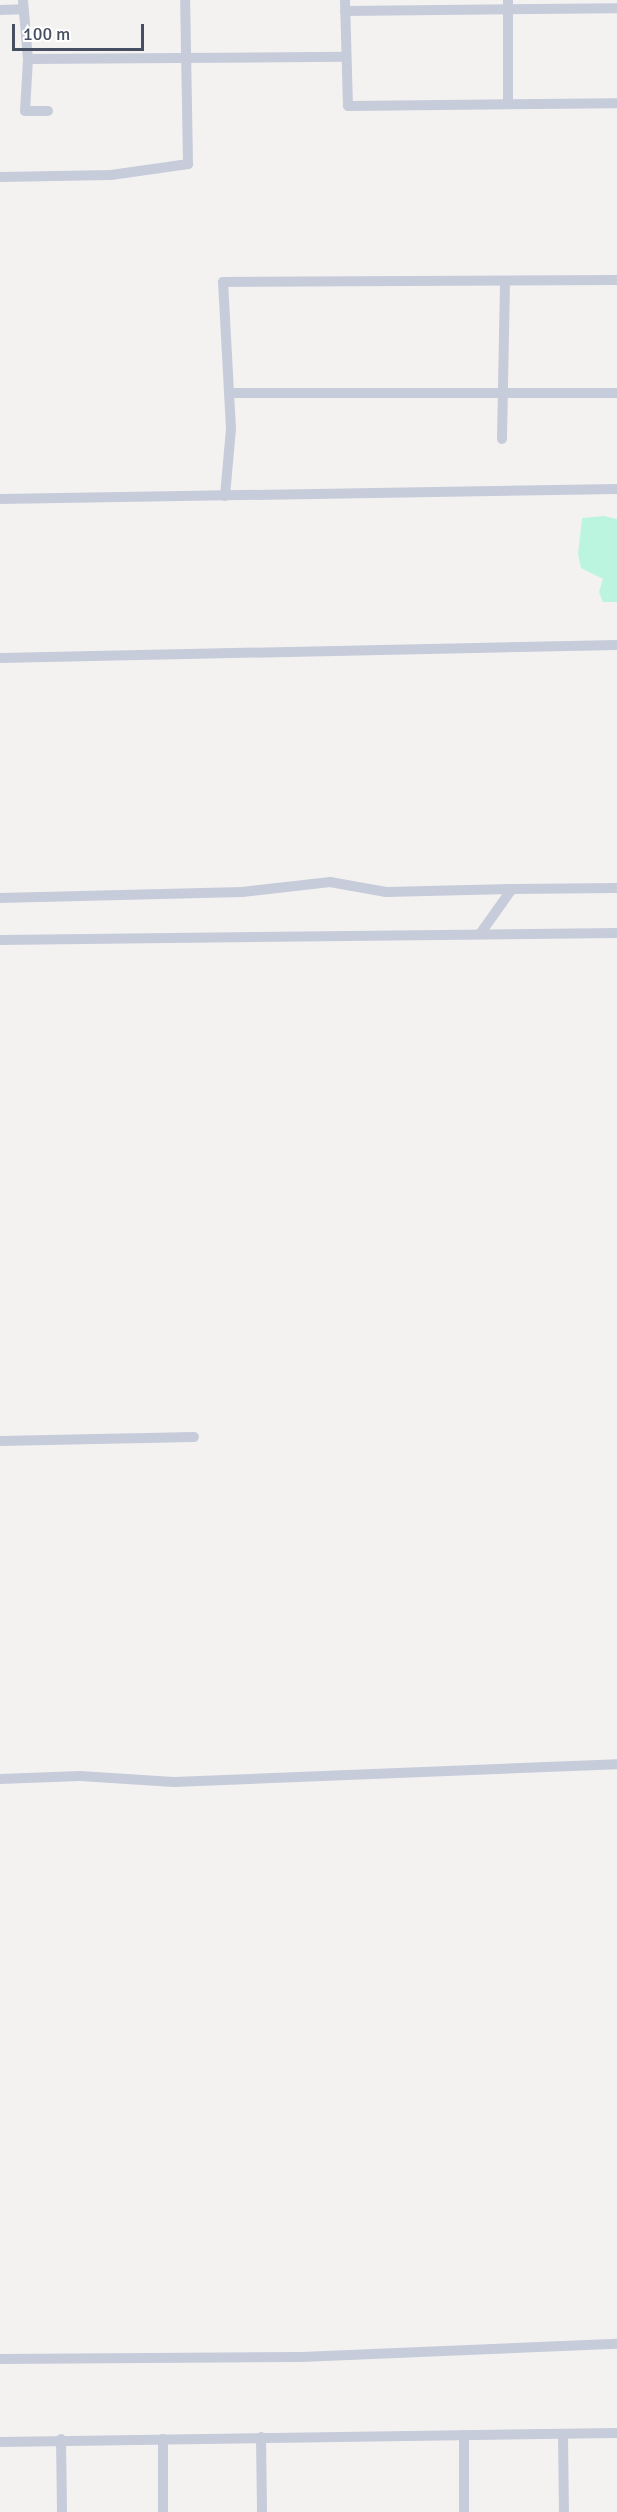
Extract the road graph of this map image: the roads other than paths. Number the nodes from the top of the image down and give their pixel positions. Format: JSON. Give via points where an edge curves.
{"nodes":[{"id":1,"x":185,"y":0,"type":"edge"},
{"id":2,"x":508,"y":4,"type":"edge"},
{"id":3,"x":23,"y":5,"type":"edge"},
{"id":4,"x":345,"y":5,"type":"edge"},
{"id":5,"x":617,"y":8,"type":"edge"},
{"id":6,"x":0,"y":10,"type":"edge"},
{"id":7,"x":345,"y":57,"type":"junction"},
{"id":8,"x":28,"y":59,"type":"junction"},
{"id":9,"x":186,"y":59,"type":"junction"},
{"id":10,"x":617,"y":103,"type":"edge"},
{"id":11,"x":508,"y":104,"type":"junction"},
{"id":12,"x":48,"y":111,"type":"dead end"},
{"id":13,"x":0,"y":177,"type":"edge"},
{"id":14,"x":617,"y":280,"type":"edge"},
{"id":15,"x":505,"y":281,"type":"junction"},
{"id":16,"x":230,"y":393,"type":"junction"},
{"id":17,"x":503,"y":393,"type":"junction"},
{"id":18,"x":617,"y":393,"type":"edge"},
{"id":19,"x":502,"y":439,"type":"dead end"},
{"id":20,"x":617,"y":489,"type":"edge"},
{"id":21,"x":225,"y":496,"type":"junction"},
{"id":22,"x":0,"y":499,"type":"edge"},
{"id":23,"x":617,"y":645,"type":"edge"},
{"id":24,"x":0,"y":658,"type":"edge"},
{"id":25,"x":617,"y":888,"type":"edge"},
{"id":26,"x":512,"y":889,"type":"junction"},
{"id":27,"x":0,"y":898,"type":"edge"},
{"id":28,"x":617,"y":933,"type":"edge"},
{"id":29,"x":480,"y":934,"type":"junction"},
{"id":30,"x":0,"y":940,"type":"edge"},
{"id":31,"x":194,"y":1437,"type":"dead end"},
{"id":32,"x":0,"y":1441,"type":"edge"},
{"id":33,"x":617,"y":1764,"type":"edge"},
{"id":34,"x":0,"y":1779,"type":"edge"},
{"id":35,"x":617,"y":2344,"type":"edge"},
{"id":36,"x":0,"y":2359,"type":"edge"},
{"id":37,"x":617,"y":2433,"type":"edge"},
{"id":38,"x":563,"y":2434,"type":"junction"},
{"id":39,"x":464,"y":2435,"type":"junction"},
{"id":40,"x":261,"y":2437,"type":"junction"},
{"id":41,"x":61,"y":2439,"type":"junction"},
{"id":42,"x":163,"y":2439,"type":"junction"},
{"id":43,"x":0,"y":2442,"type":"edge"},
{"id":44,"x":62,"y":2512,"type":"edge"},
{"id":45,"x":163,"y":2512,"type":"edge"},
{"id":46,"x":262,"y":2512,"type":"edge"},
{"id":47,"x":464,"y":2512,"type":"edge"},
{"id":48,"x":564,"y":2512,"type":"edge"}],
"edges":[{"from":1,"to":9,"type":"street"},
{"from":2,"to":4,"type":"street"},
{"from":2,"to":5,"type":"street"},
{"from":2,"to":11,"type":"street"},
{"from":3,"to":6,"type":"street"},
{"from":3,"to":8,"type":"street"},
{"from":4,"to":7,"type":"street"},
{"from":7,"to":9,"type":"street"},
{"from":7,"to":11,"type":"street","via":[[348,106]]},
{"from":8,"to":9,"type":"street"},
{"from":8,"to":12,"type":"street","via":[[25,111]]},
{"from":9,"to":13,"type":"street","via":[[188,164],[111,175]]},
{"from":10,"to":11,"type":"street"},
{"from":14,"to":15,"type":"street"},
{"from":15,"to":16,"type":"street","via":[[223,282]]},
{"from":15,"to":17,"type":"street"},
{"from":16,"to":17,"type":"street"},
{"from":16,"to":21,"type":"street"},
{"from":17,"to":18,"type":"street"},
{"from":17,"to":19,"type":"street"},
{"from":20,"to":21,"type":"street"},
{"from":21,"to":22,"type":"street"},
{"from":23,"to":24,"type":"street"},
{"from":25,"to":26,"type":"street"},
{"from":26,"to":27,"type":"street","via":[[386,892],[330,882],[242,892]]},
{"from":26,"to":29,"type":"street"},
{"from":28,"to":29,"type":"street"},
{"from":29,"to":30,"type":"street"},
{"from":31,"to":32,"type":"street"},
{"from":33,"to":34,"type":"street","via":[[174,1782],[80,1776]]},
{"from":35,"to":36,"type":"street","via":[[301,2357]]},
{"from":37,"to":38,"type":"street"},
{"from":38,"to":39,"type":"street"},
{"from":38,"to":48,"type":"street"},
{"from":39,"to":40,"type":"street"},
{"from":39,"to":47,"type":"street"},
{"from":40,"to":42,"type":"street"},
{"from":40,"to":46,"type":"street"},
{"from":41,"to":42,"type":"street"},
{"from":41,"to":43,"type":"street"},
{"from":41,"to":44,"type":"street"},
{"from":42,"to":45,"type":"street"}]}
